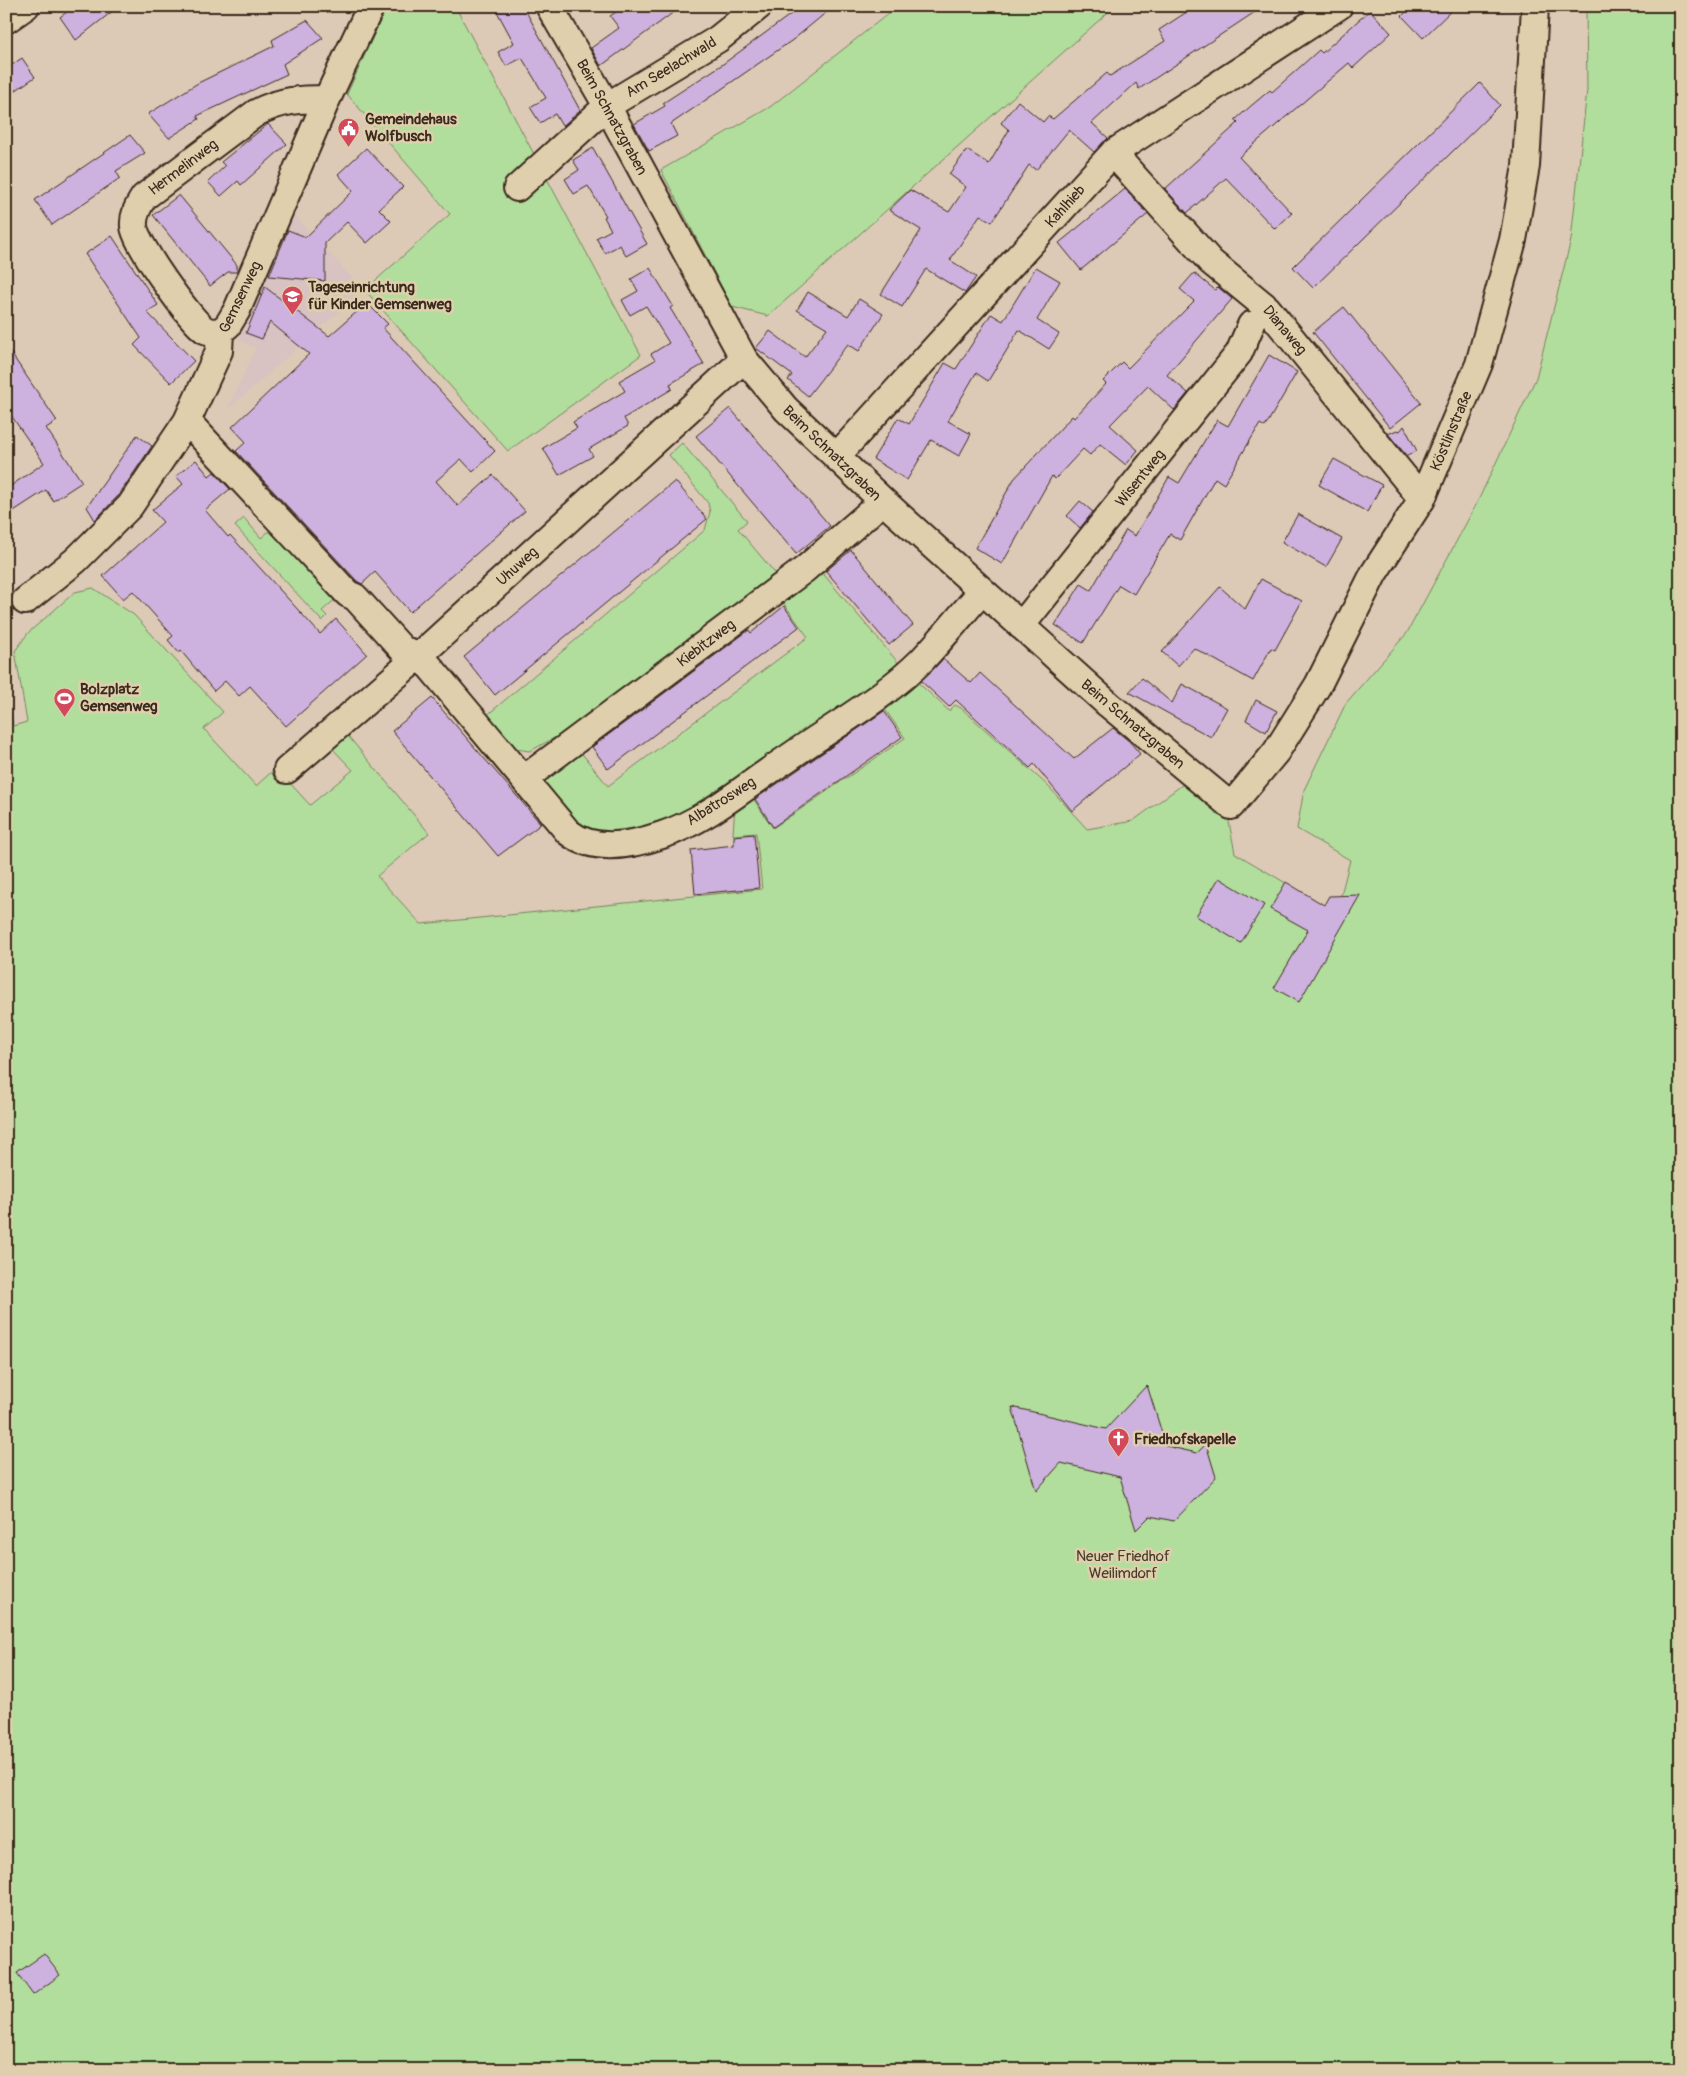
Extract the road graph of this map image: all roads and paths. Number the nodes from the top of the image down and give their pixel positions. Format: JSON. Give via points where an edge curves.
{"nodes":[{"id":1,"x":26,"y":6,"type":"edge"},
{"id":2,"x":370,"y":6,"type":"edge"},
{"id":3,"x":549,"y":6,"type":"edge"},
{"id":4,"x":759,"y":6,"type":"edge"},
{"id":5,"x":1340,"y":6,"type":"edge"},
{"id":6,"x":1535,"y":6,"type":"edge"},
{"id":7,"x":6,"y":20,"type":"edge"},
{"id":8,"x":327,"y":99,"type":"junction"},
{"id":9,"x":607,"y":106,"type":"junction"},
{"id":10,"x":1113,"y":153,"type":"junction"},
{"id":11,"x":517,"y":188,"type":"dead end"},
{"id":12,"x":1251,"y":325,"type":"dead end"},
{"id":13,"x":220,"y":332,"type":"junction"},
{"id":14,"x":744,"y":359,"type":"junction"},
{"id":15,"x":187,"y":421,"type":"junction"},
{"id":16,"x":836,"y":457,"type":"junction"},
{"id":17,"x":1422,"y":499,"type":"junction"},
{"id":18,"x":883,"y":501,"type":"junction"},
{"id":19,"x":982,"y":591,"type":"junction"},
{"id":20,"x":25,"y":601,"type":"dead end"},
{"id":21,"x":1021,"y":626,"type":"junction"},
{"id":22,"x":420,"y":655,"type":"junction"},
{"id":23,"x":287,"y":770,"type":"dead end"},
{"id":24,"x":524,"y":779,"type":"junction"},
{"id":25,"x":1230,"y":806,"type":"joint"}],
"edges":[{"from":1,"to":7,"type":"street"},
{"from":2,"to":8,"type":"street","name":"Gemsenweg"},
{"from":3,"to":9,"type":"street","name":"Beim Schnatzgraben"},
{"from":4,"to":9,"type":"street","name":"Am Seelachwald","via":[[718,40]]},
{"from":5,"to":10,"type":"street","name":"Kahlhieb"},
{"from":6,"to":17,"type":"street","name":"Köstlinstraße","via":[[1526,166],[1513,240],[1479,364]]},
{"from":8,"to":13,"type":"street","name":"Gemsenweg","via":[[237,310]]},
{"from":8,"to":13,"type":"street","name":"Hermelinweg","via":[[297,98],[256,113],[144,197],[136,210],[134,226],[140,242],[191,318],[207,331]]},
{"from":9,"to":11,"type":"street","name":"Am Seelachwald"},
{"from":9,"to":14,"type":"street","name":"Beim Schnatzgraben"},
{"from":10,"to":16,"type":"street","name":"Kahlhieb"},
{"from":10,"to":17,"type":"street","name":"Dianaweg","via":[[1211,262],[1268,308]]},
{"from":12,"to":21,"type":"street","name":"Wisentweg","via":[[1239,353]]},
{"from":13,"to":15,"type":"street","name":"Gemsenweg","via":[[219,351]]},
{"from":14,"to":16,"type":"street","name":"Beim Schnatzgraben","via":[[786,409]]},
{"from":14,"to":22,"type":"street","name":"Uhuweg"},
{"from":15,"to":20,"type":"street","name":"Gemsenweg","via":[[130,506],[76,560]]},
{"from":15,"to":22,"type":"street","via":[[403,650]]},
{"from":16,"to":18,"type":"street","name":"Beim Schnatzgraben"},
{"from":17,"to":25,"type":"street","name":"Köstlinstraße","via":[[1374,573],[1318,685],[1276,752]]},
{"from":18,"to":19,"type":"street","name":"Beim Schnatzgraben"},
{"from":18,"to":24,"type":"street","name":"Kiebitzweg","via":[[805,569]]},
{"from":19,"to":21,"type":"street","name":"Beim Schnatzgraben"},
{"from":19,"to":24,"type":"street","name":"Albatrosweg","via":[[922,660],[881,694],[703,816],[664,835],[613,845],[596,845],[575,837]]},
{"from":21,"to":25,"type":"street","name":"Beim Schnatzgraben"},
{"from":22,"to":23,"type":"street","name":"Uhuweg"},
{"from":22,"to":24,"type":"street","name":"Albatrosweg"}]}
